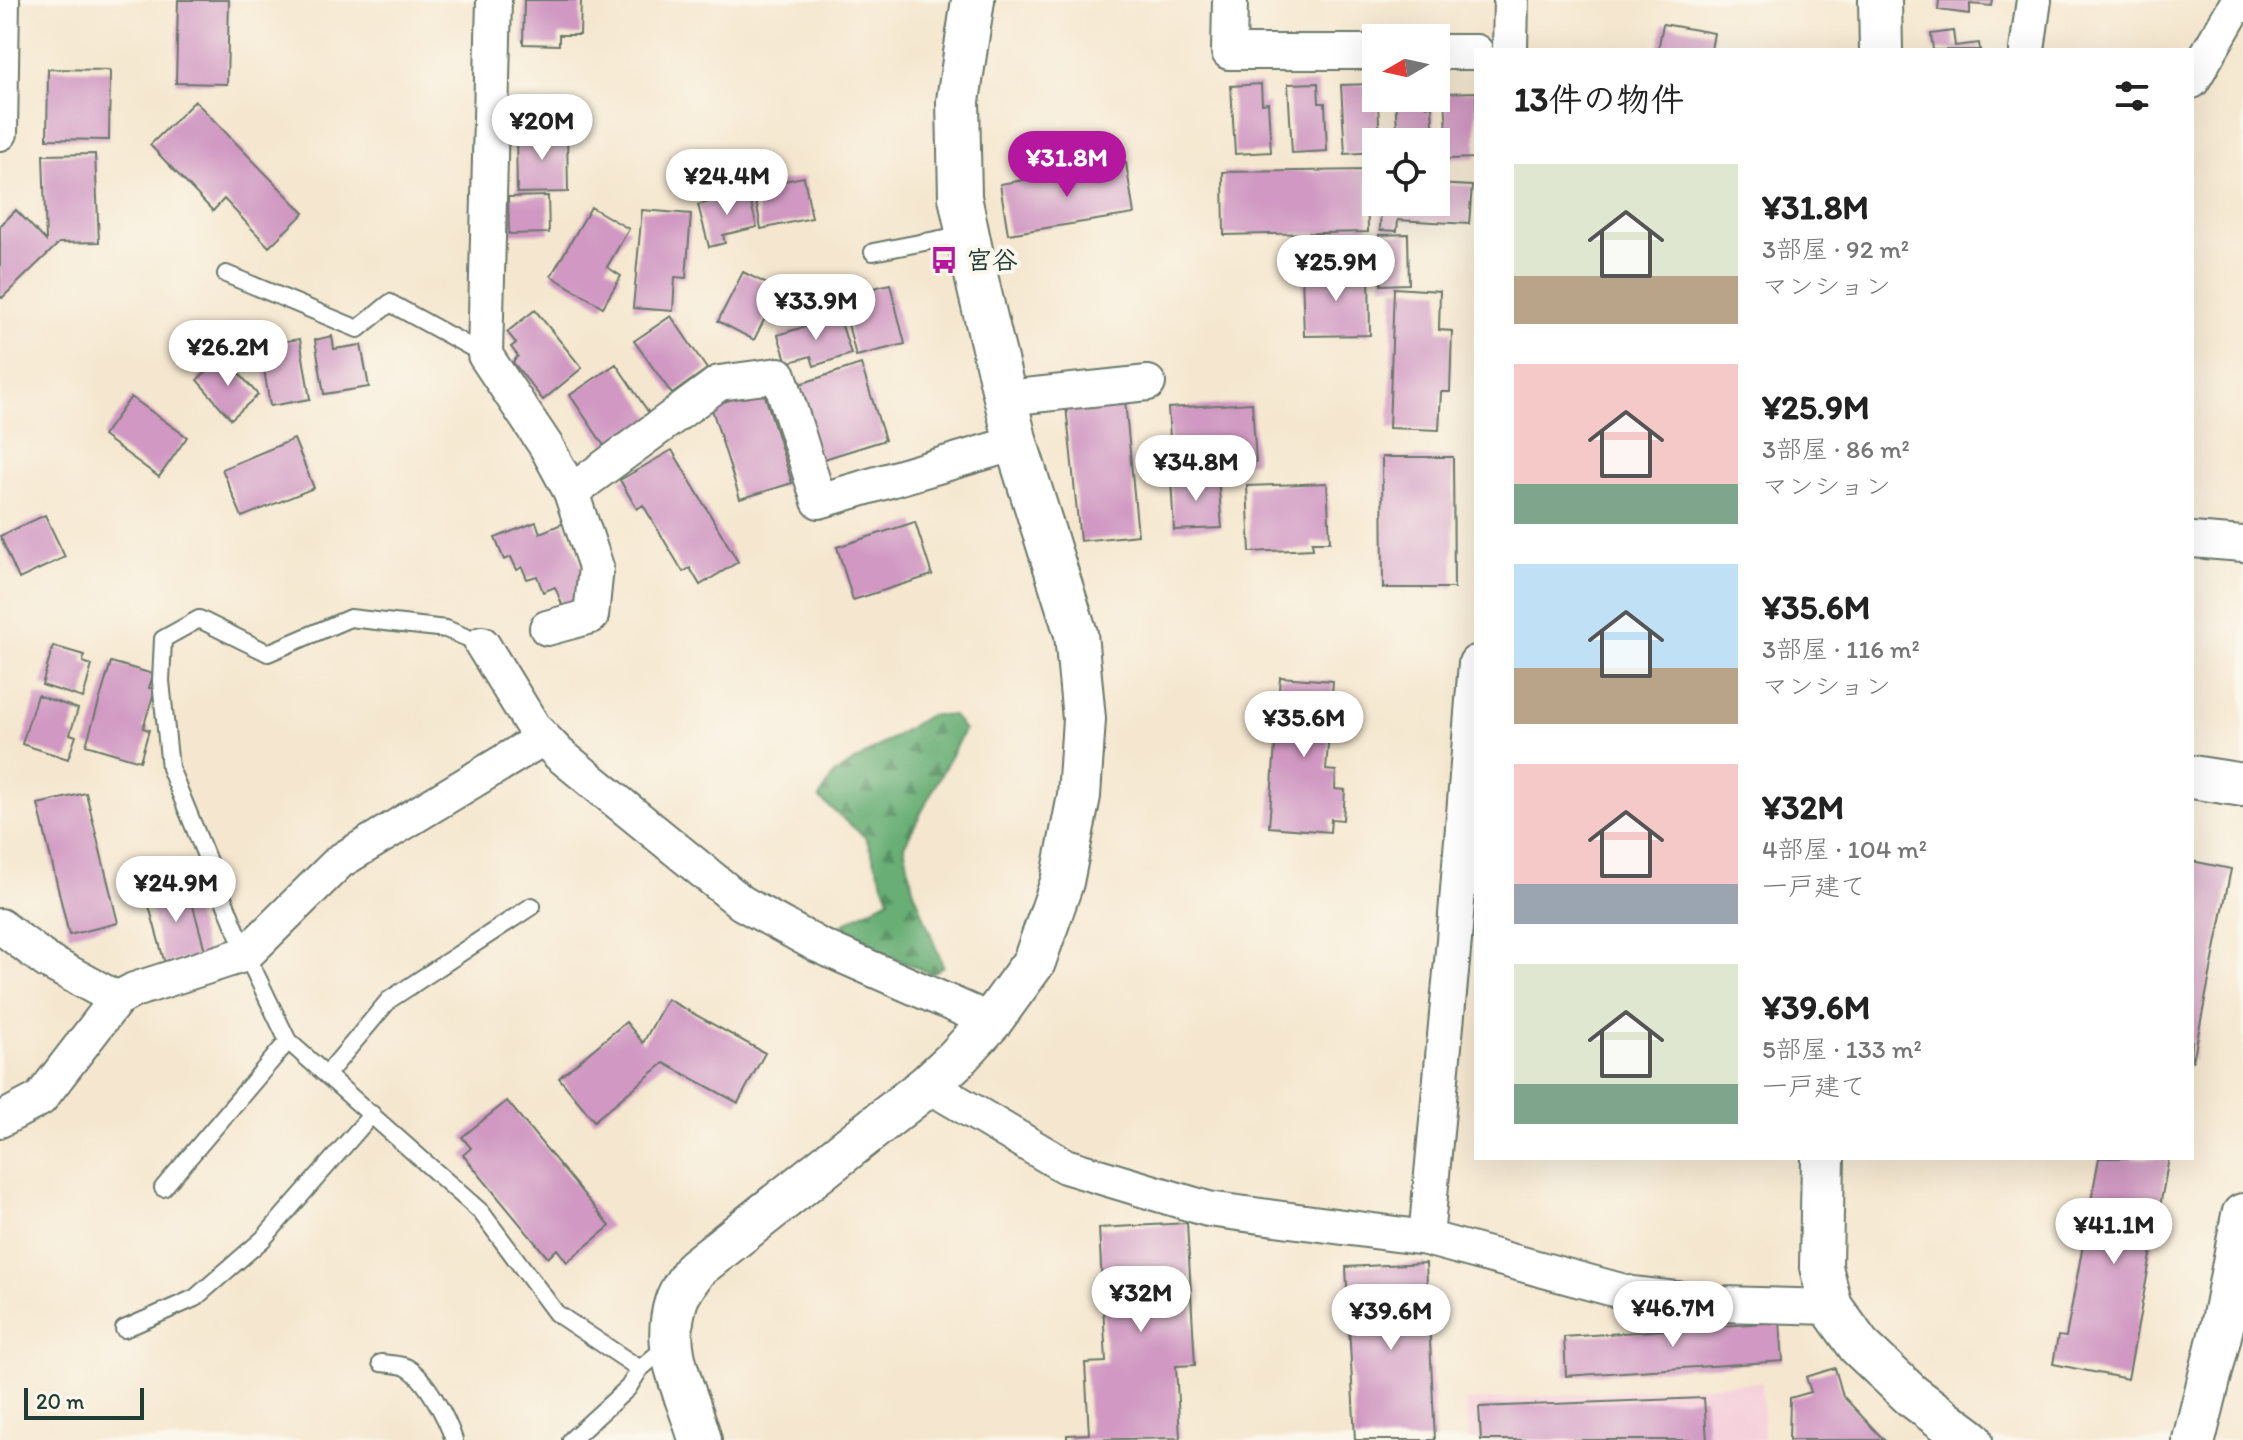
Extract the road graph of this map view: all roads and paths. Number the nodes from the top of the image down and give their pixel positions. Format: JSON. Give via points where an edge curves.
{"nodes":[{"id":1,"x":2,"y":0,"type":"edge"},
{"id":2,"x":494,"y":0,"type":"edge"},
{"id":3,"x":973,"y":0,"type":"edge"},
{"id":4,"x":1230,"y":0,"type":"edge"},
{"id":5,"x":1511,"y":0,"type":"edge"},
{"id":6,"x":1880,"y":0,"type":"edge"},
{"id":7,"x":2034,"y":0,"type":"edge"},
{"id":8,"x":2239,"y":0,"type":"edge"},
{"id":9,"x":1510,"y":48,"type":"edge"},
{"id":10,"x":1881,"y":48,"type":"edge"},
{"id":11,"x":2027,"y":48,"type":"edge"},
{"id":12,"x":1362,"y":52,"type":"edge"},
{"id":13,"x":1450,"y":52,"type":"edge"},
{"id":14,"x":1474,"y":52,"type":"edge"},
{"id":15,"x":2194,"y":78,"type":"edge"},
{"id":16,"x":0,"y":133,"type":"edge"},
{"id":17,"x":967,"y":233,"type":"junction"},
{"id":18,"x":873,"y":252,"type":"dead end"},
{"id":19,"x":226,"y":274,"type":"dead end"},
{"id":20,"x":485,"y":355,"type":"junction"},
{"id":21,"x":1148,"y":383,"type":"dead end"},
{"id":22,"x":1005,"y":398,"type":"junction"},
{"id":23,"x":1016,"y":443,"type":"junction"},
{"id":24,"x":571,"y":492,"type":"junction"},
{"id":25,"x":2194,"y":540,"type":"edge"},
{"id":26,"x":2243,"y":544,"type":"edge"},
{"id":27,"x":547,"y":628,"type":"dead end"},
{"id":28,"x":482,"y":644,"type":"joint"},
{"id":29,"x":1474,"y":688,"type":"edge"},
{"id":30,"x":543,"y":738,"type":"junction"},
{"id":31,"x":2194,"y":777,"type":"edge"},
{"id":32,"x":2243,"y":785,"type":"edge"},
{"id":33,"x":532,"y":906,"type":"dead end"},
{"id":34,"x":0,"y":926,"type":"edge"},
{"id":35,"x":246,"y":954,"type":"junction"},
{"id":36,"x":117,"y":999,"type":"junction"},
{"id":37,"x":991,"y":1021,"type":"junction"},
{"id":38,"x":288,"y":1041,"type":"junction"},
{"id":39,"x":327,"y":1074,"type":"junction"},
{"id":40,"x":928,"y":1085,"type":"junction"},
{"id":41,"x":372,"y":1114,"type":"junction"},
{"id":42,"x":0,"y":1120,"type":"edge"},
{"id":43,"x":1823,"y":1160,"type":"edge"},
{"id":44,"x":163,"y":1188,"type":"dead end"},
{"id":45,"x":2243,"y":1215,"type":"edge"},
{"id":46,"x":1426,"y":1238,"type":"junction"},
{"id":47,"x":1831,"y":1307,"type":"junction"},
{"id":48,"x":124,"y":1329,"type":"dead end"},
{"id":49,"x":655,"y":1356,"type":"junction"},
{"id":50,"x":381,"y":1363,"type":"dead end"},
{"id":51,"x":454,"y":1440,"type":"edge"},
{"id":52,"x":571,"y":1440,"type":"edge"},
{"id":53,"x":700,"y":1440,"type":"edge"},
{"id":54,"x":1971,"y":1440,"type":"edge"},
{"id":55,"x":2194,"y":1440,"type":"edge"}],
"edges":[{"from":1,"to":16,"type":"street"},
{"from":2,"to":20,"type":"street"},
{"from":3,"to":17,"type":"street","via":[[958,101],[960,197]]},
{"from":4,"to":12,"type":"street","via":[[1229,52]]},
{"from":5,"to":9,"type":"street"},
{"from":6,"to":10,"type":"street"},
{"from":7,"to":11,"type":"street"},
{"from":8,"to":15,"type":"street"},
{"from":13,"to":14,"type":"street"},
{"from":17,"to":18,"type":"lane"},
{"from":17,"to":22,"type":"street"},
{"from":19,"to":20,"type":"lane","via":[[358,329],[390,303]]},
{"from":20,"to":24,"type":"street"},
{"from":21,"to":22,"type":"street"},
{"from":22,"to":23,"type":"street"},
{"from":23,"to":24,"type":"street","via":[[819,501],[779,375],[719,383]]},
{"from":23,"to":37,"type":"street","via":[[1076,634],[1084,719],[1079,796],[1062,882],[1034,962]]},
{"from":24,"to":27,"type":"street","via":[[596,567],[591,616]]},
{"from":25,"to":26,"type":"street"},
{"from":28,"to":30,"type":"street"},
{"from":28,"to":35,"type":"lane","via":[[446,629],[350,618],[268,653],[199,619],[163,639],[161,681],[170,768]]},
{"from":29,"to":46,"type":"street"},
{"from":30,"to":35,"type":"street","via":[[340,861]]},
{"from":30,"to":37,"type":"street","via":[[742,903],[818,945]]},
{"from":31,"to":32,"type":"street"},
{"from":33,"to":39,"type":"lane","via":[[389,1000]]},
{"from":34,"to":36,"type":"street","via":[[47,961]]},
{"from":35,"to":36,"type":"street"},
{"from":35,"to":38,"type":"lane"},
{"from":36,"to":42,"type":"street","via":[[40,1099]]},
{"from":37,"to":40,"type":"street"},
{"from":38,"to":39,"type":"lane"},
{"from":38,"to":44,"type":"lane"},
{"from":39,"to":41,"type":"lane"},
{"from":40,"to":46,"type":"street","via":[[1065,1166],[1208,1209]]},
{"from":40,"to":49,"type":"street","via":[[695,1269],[676,1300]]},
{"from":41,"to":48,"type":"lane","via":[[263,1239],[195,1298]]},
{"from":41,"to":49,"type":"lane","via":[[481,1212],[556,1313]]},
{"from":43,"to":47,"type":"street","via":[[1821,1267]]},
{"from":45,"to":55,"type":"street"},
{"from":46,"to":47,"type":"street","via":[[1632,1294],[1720,1304]]},
{"from":47,"to":54,"type":"street","via":[[1859,1346],[1911,1395]]},
{"from":49,"to":52,"type":"lane"},
{"from":49,"to":53,"type":"street","via":[[683,1394]]},
{"from":50,"to":51,"type":"lane","via":[[406,1367],[426,1386]]}]}
